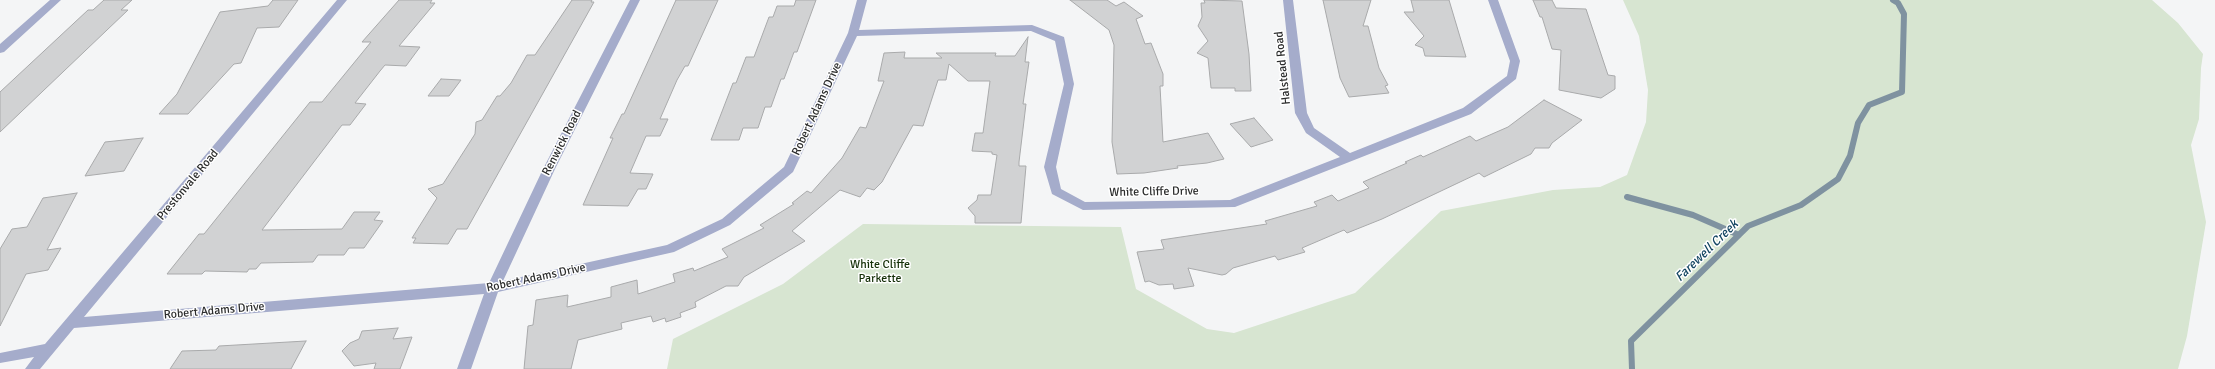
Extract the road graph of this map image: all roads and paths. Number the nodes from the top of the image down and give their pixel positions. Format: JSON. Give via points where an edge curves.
{"nodes":[{"id":1,"x":56,"y":0,"type":"edge"},
{"id":2,"x":342,"y":0,"type":"edge"},
{"id":3,"x":636,"y":0,"type":"edge"},
{"id":4,"x":862,"y":0,"type":"edge"},
{"id":5,"x":1288,"y":0,"type":"edge"},
{"id":6,"x":1493,"y":0,"type":"edge"},
{"id":7,"x":853,"y":33,"type":"junction"},
{"id":8,"x":0,"y":50,"type":"edge"},
{"id":9,"x":1350,"y":158,"type":"junction"},
{"id":10,"x":493,"y":288,"type":"junction"},
{"id":11,"x":72,"y":323,"type":"junction"},
{"id":12,"x":49,"y":349,"type":"junction"},
{"id":13,"x":0,"y":358,"type":"edge"},
{"id":14,"x":32,"y":369,"type":"edge"},
{"id":15,"x":464,"y":369,"type":"edge"}],
"edges":[{"from":1,"to":8,"type":"street"},
{"from":2,"to":11,"type":"street","name":"Prestonvale Road"},
{"from":3,"to":10,"type":"street","name":"Renwick Road","via":[[549,169]]},
{"from":4,"to":7,"type":"street","name":"Robert Adams Drive"},
{"from":5,"to":9,"type":"street","name":"Halstead Road","via":[[1301,113],[1310,130]]},
{"from":6,"to":9,"type":"street","name":"White Cliffe Drive","via":[[1515,61],[1512,77],[1467,111]]},
{"from":7,"to":9,"type":"street","name":"White Cliffe Drive","via":[[1032,28],[1060,39],[1069,84],[1050,167],[1056,191],[1083,206],[1231,204]]},
{"from":7,"to":10,"type":"street","name":"Robert Adams Drive","via":[[789,169],[726,222],[670,249]]},
{"from":10,"to":11,"type":"street","name":"Robert Adams Drive"},
{"from":10,"to":15,"type":"street","name":"Renwick Road"},
{"from":11,"to":12,"type":"street","name":"Prestonvale Road"},
{"from":12,"to":13,"type":"street"},
{"from":12,"to":14,"type":"street","name":"Prestonvale Road"}]}
